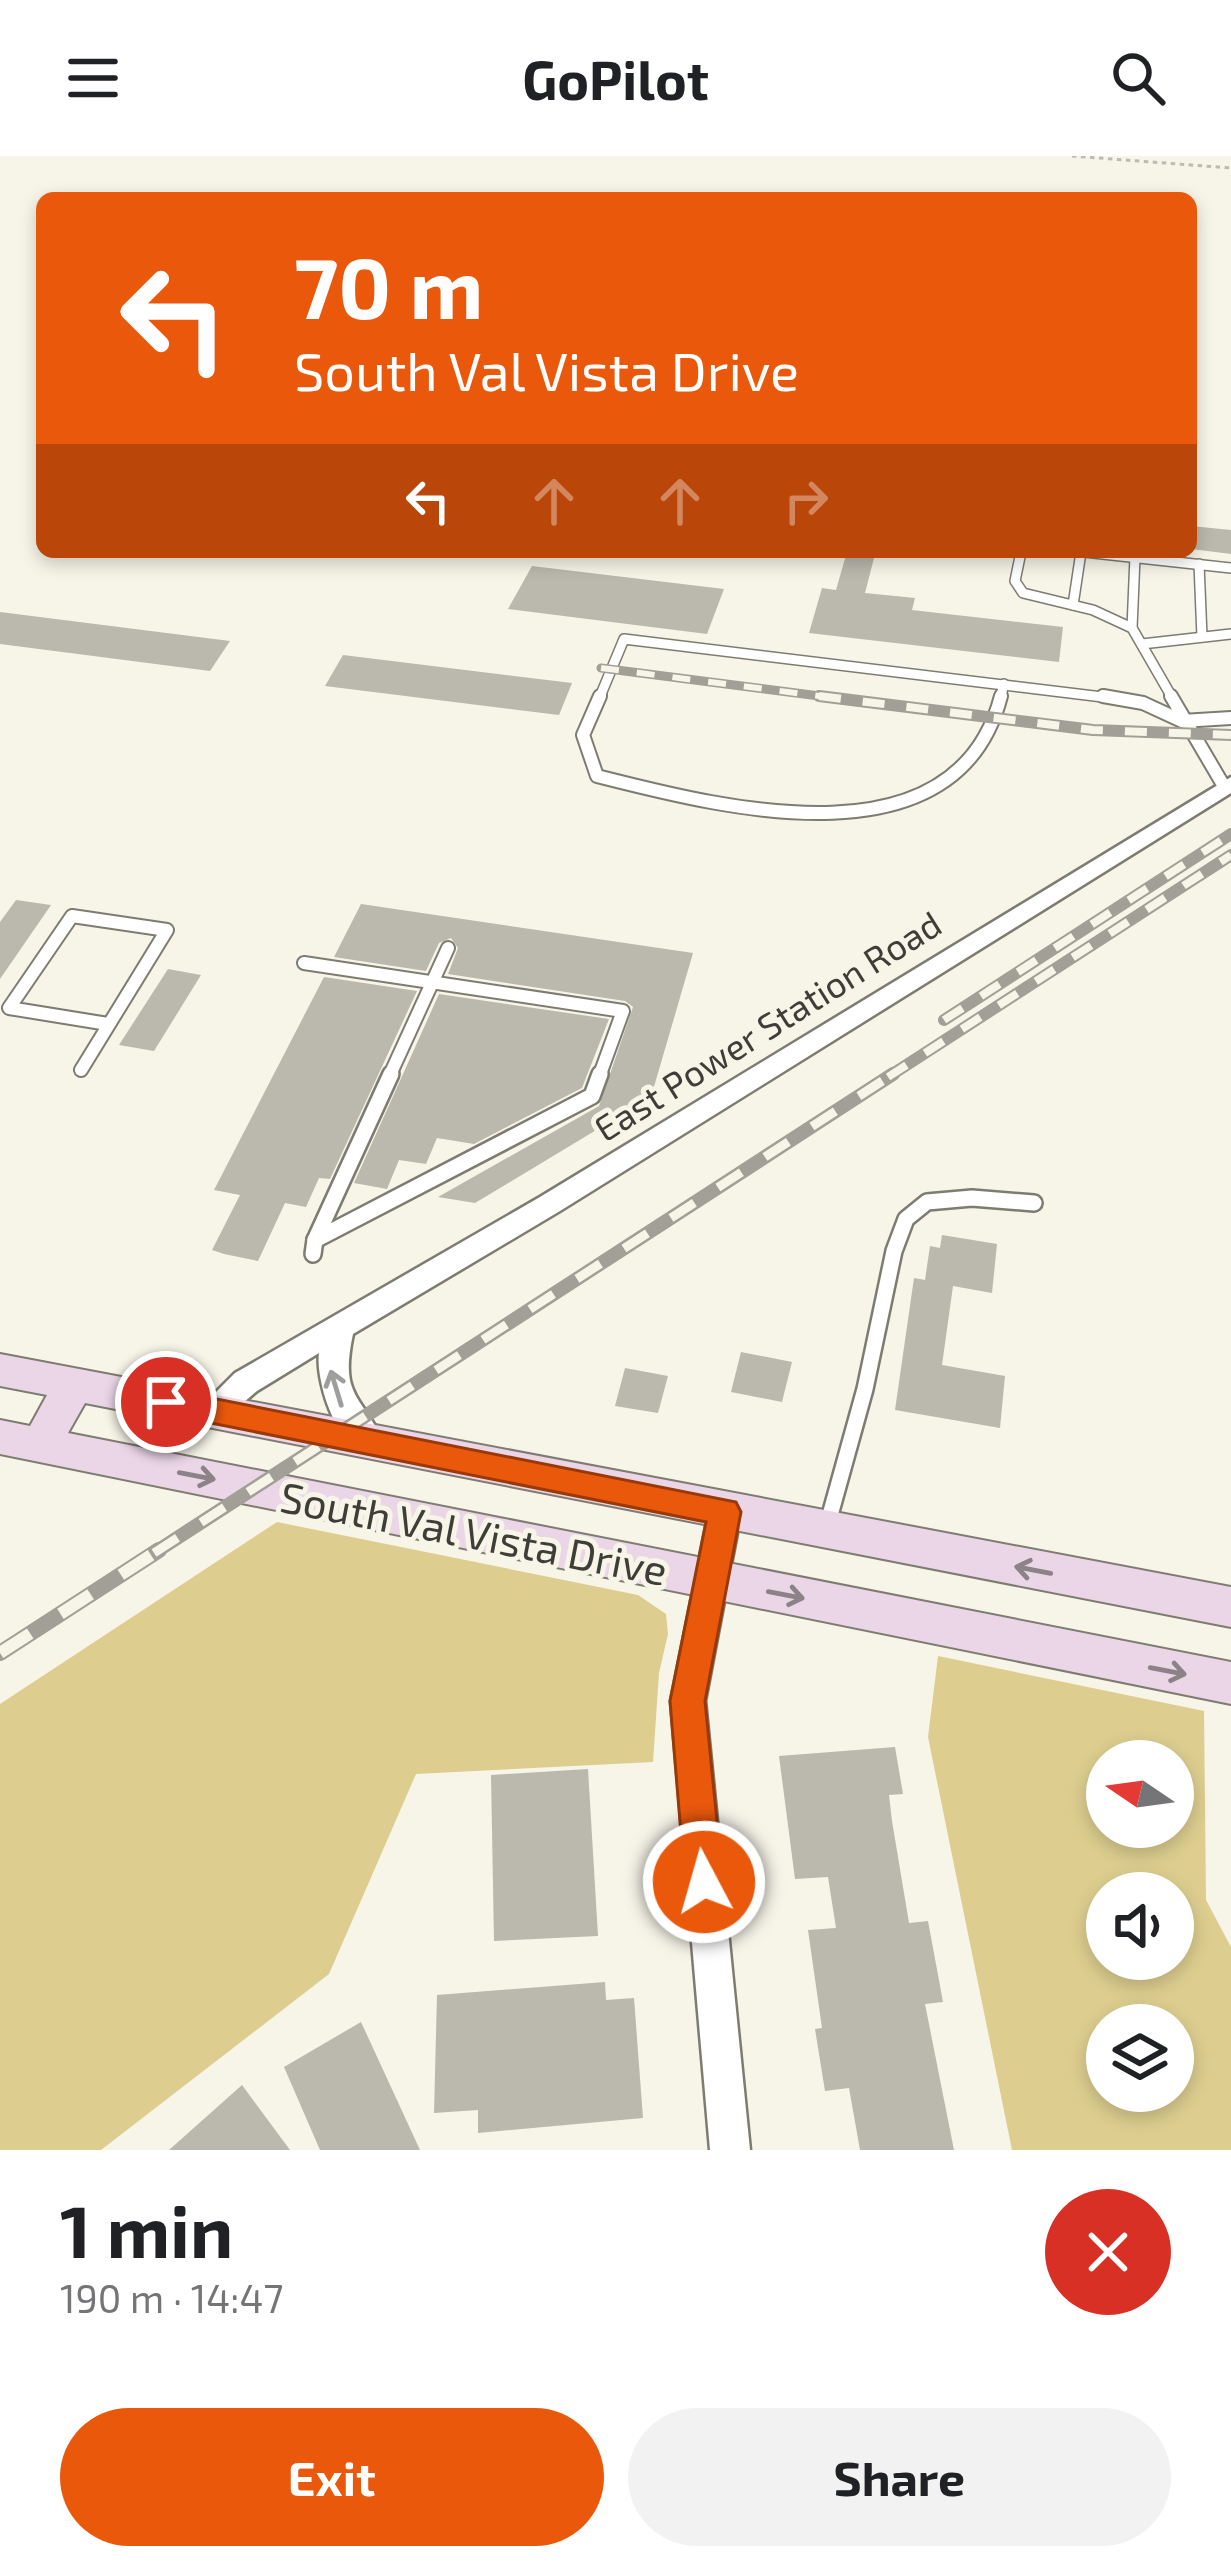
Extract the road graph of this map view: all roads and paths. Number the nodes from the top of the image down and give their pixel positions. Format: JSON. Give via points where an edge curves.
{"nodes":[{"id":1,"x":1072,"y":156,"type":"edge"},
{"id":2,"x":1231,"y":168,"type":"edge"},
{"id":3,"x":1020,"y":558,"type":"edge"},
{"id":4,"x":1082,"y":558,"type":"edge"},
{"id":5,"x":1136,"y":558,"type":"edge"},
{"id":6,"x":1145,"y":558,"type":"edge"},
{"id":7,"x":1199,"y":564,"type":"junction"},
{"id":8,"x":1231,"y":568,"type":"edge"},
{"id":9,"x":1073,"y":605,"type":"junction"},
{"id":10,"x":1132,"y":628,"type":"junction"},
{"id":11,"x":1231,"y":634,"type":"edge"},
{"id":12,"x":1202,"y":637,"type":"junction"},
{"id":13,"x":1142,"y":644,"type":"junction"},
{"id":14,"x":1004,"y":685,"type":"junction"},
{"id":15,"x":1231,"y":718,"type":"edge"},
{"id":16,"x":1182,"y":721,"type":"junction"},
{"id":17,"x":1228,"y":786,"type":"edge"},
{"id":18,"x":448,"y":948,"type":"dead end"},
{"id":19,"x":304,"y":963,"type":"dead end"},
{"id":20,"x":434,"y":982,"type":"junction"},
{"id":21,"x":109,"y":1024,"type":"junction"},
{"id":22,"x":81,"y":1070,"type":"dead end"},
{"id":23,"x":1034,"y":1203,"type":"dead end"},
{"id":24,"x":340,"y":1326,"type":"junction"},
{"id":25,"x":0,"y":1370,"type":"edge"},
{"id":26,"x":75,"y":1383,"type":"junction"},
{"id":27,"x":212,"y":1411,"type":"junction"},
{"id":28,"x":21,"y":1441,"type":"edge"},
{"id":29,"x":368,"y":1442,"type":"junction"},
{"id":30,"x":724,"y":1512,"type":"junction"},
{"id":31,"x":825,"y":1531,"type":"junction"},
{"id":32,"x":712,"y":1580,"type":"junction"},
{"id":33,"x":1231,"y":1607,"type":"edge"},
{"id":34,"x":1231,"y":1683,"type":"edge"},
{"id":35,"x":730,"y":2150,"type":"edge"}],
"edges":[{"from":1,"to":2,"type":"path"},
{"from":3,"to":9,"type":"lane","via":[[1015,581],[1023,592]]},
{"from":4,"to":9,"type":"lane"},
{"from":5,"to":10,"type":"lane"},
{"from":6,"to":7,"type":"lane"},
{"from":7,"to":8,"type":"lane"},
{"from":7,"to":12,"type":"lane"},
{"from":9,"to":10,"type":"lane"},
{"from":10,"to":13,"type":"lane"},
{"from":11,"to":12,"type":"lane"},
{"from":12,"to":13,"type":"lane"},
{"from":13,"to":16,"type":"lane"},
{"from":14,"to":14,"type":"lane","via":[[624,639],[583,735],[597,776],[811,816],[888,805],[938,786],[976,755],[998,717]]},
{"from":14,"to":16,"type":"lane","via":[[1143,703]]},
{"from":15,"to":16,"type":"lane"},
{"from":16,"to":17,"type":"lane"},
{"from":17,"to":24,"type":"street","name":"East Power Station Road"},
{"from":18,"to":20,"type":"lane"},
{"from":19,"to":20,"type":"lane"},
{"from":20,"to":20,"type":"lane","via":[[314,1247],[592,1096],[622,1011]]},
{"from":21,"to":21,"type":"lane","via":[[167,930],[72,916],[9,1008]]},
{"from":21,"to":22,"type":"lane"},
{"from":23,"to":31,"type":"lane","via":[[927,1202],[906,1219]]},
{"from":24,"to":27,"type":"street","name":"East Power Station Road"},
{"from":29,"to":24,"type":"street","one_way":true,"via":[[333,1393]]},
{"from":25,"to":26,"type":"main road","name":"South Val Vista Drive"},
{"from":26,"to":27,"type":"main road","name":"South Val Vista Drive"},
{"from":26,"to":28,"type":"main road"},
{"from":27,"to":29,"type":"main road","name":"South Val Vista Drive"},
{"from":28,"to":32,"type":"main road","name":"South Val Vista Drive","one_way":true},
{"from":29,"to":30,"type":"main road","name":"South Val Vista Drive"},
{"from":30,"to":31,"type":"main road","name":"South Val Vista Drive"},
{"from":30,"to":32,"type":"street"},
{"from":33,"to":31,"type":"main road","name":"South Val Vista Drive","one_way":true},
{"from":32,"to":34,"type":"main road","name":"South Val Vista Drive","one_way":true},
{"from":32,"to":35,"type":"street","via":[[688,1701]]}]}
